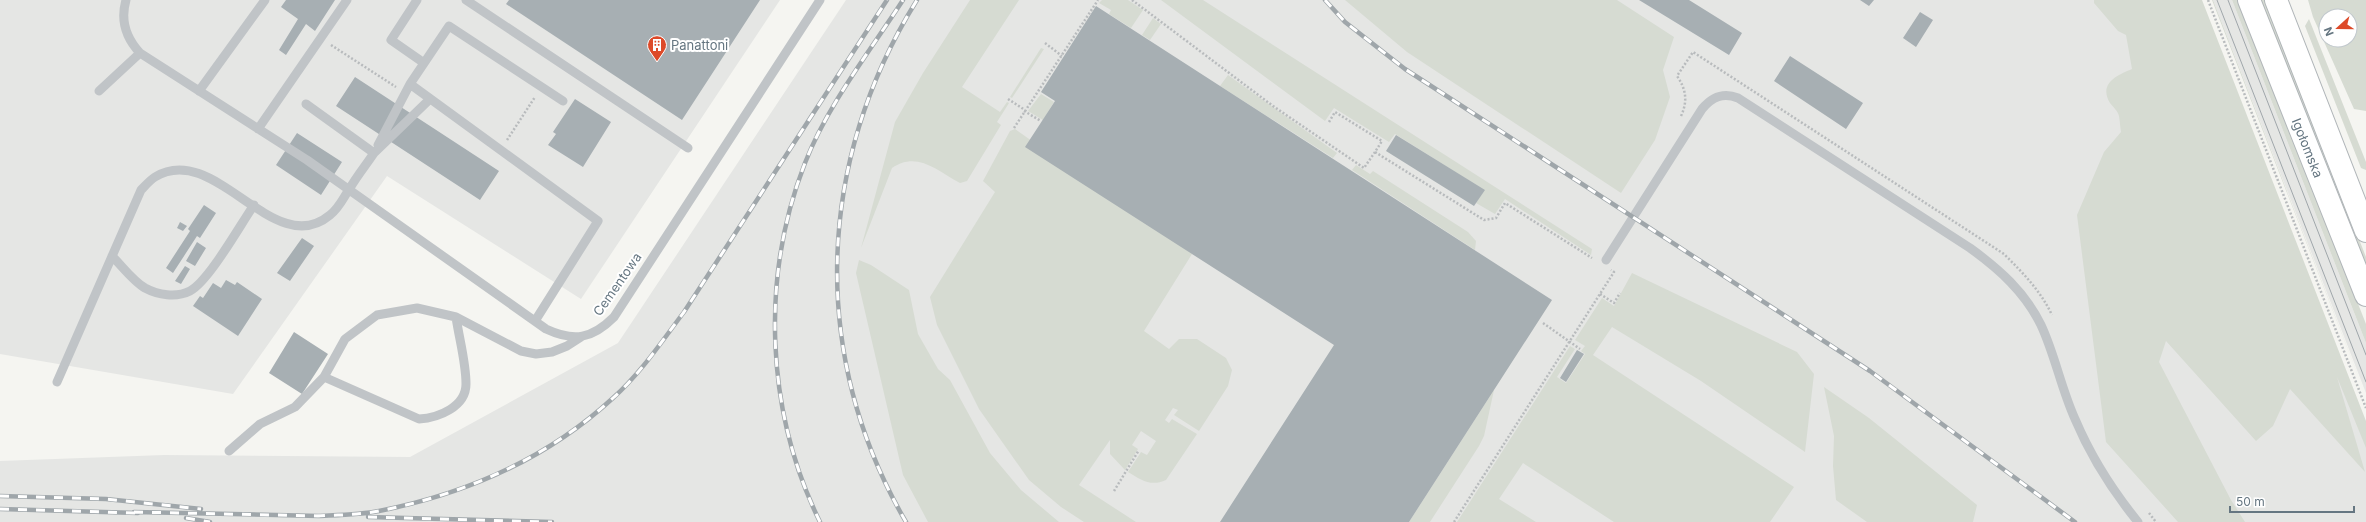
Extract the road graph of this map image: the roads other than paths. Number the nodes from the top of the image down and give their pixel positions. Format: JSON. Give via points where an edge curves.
{"nodes":[{"id":1,"x":126,"y":0,"type":"edge"},
{"id":2,"x":265,"y":0,"type":"edge"},
{"id":3,"x":347,"y":0,"type":"edge"},
{"id":4,"x":417,"y":0,"type":"edge"},
{"id":5,"x":466,"y":0,"type":"edge"},
{"id":6,"x":820,"y":0,"type":"edge"},
{"id":7,"x":2249,"y":0,"type":"edge"},
{"id":8,"x":2276,"y":0,"type":"edge"},
{"id":9,"x":140,"y":53,"type":"junction"},
{"id":10,"x":424,"y":63,"type":"junction"},
{"id":11,"x":408,"y":89,"type":"junction"},
{"id":12,"x":99,"y":91,"type":"dead end"},
{"id":13,"x":199,"y":91,"type":"junction"},
{"id":14,"x":430,"y":99,"type":"junction"},
{"id":15,"x":563,"y":102,"type":"dead end"},
{"id":16,"x":306,"y":104,"type":"dead end"},
{"id":17,"x":258,"y":129,"type":"junction"},
{"id":18,"x":688,"y":148,"type":"dead end"},
{"id":19,"x":374,"y":153,"type":"junction"},
{"id":20,"x":349,"y":190,"type":"junction"},
{"id":21,"x":254,"y":205,"type":"junction"},
{"id":22,"x":2366,"y":231,"type":"edge"},
{"id":23,"x":112,"y":256,"type":"junction"},
{"id":24,"x":1604,"y":263,"type":"road end"},
{"id":25,"x":2366,"y":295,"type":"edge"},
{"id":26,"x":456,"y":317,"type":"junction"},
{"id":27,"x":535,"y":321,"type":"junction"},
{"id":28,"x":581,"y":337,"type":"junction"},
{"id":29,"x":324,"y":377,"type":"junction"},
{"id":30,"x":57,"y":382,"type":"dead end"},
{"id":31,"x":229,"y":451,"type":"dead end"},
{"id":32,"x":2138,"y":522,"type":"edge"}],
"edges":[{"from":1,"to":9,"type":"lane","name":"Cementowa","via":[[124,26],[129,41]]},
{"from":2,"to":13,"type":"lane"},
{"from":3,"to":17,"type":"lane"},
{"from":4,"to":10,"type":"lane","via":[[391,40]]},
{"from":5,"to":18,"type":"lane"},
{"from":6,"to":28,"type":"lane","name":"Cementowa","via":[[614,317],[596,332]]},
{"from":7,"to":25,"type":"main road","name":"Igołomska"},
{"from":8,"to":22,"type":"main road","name":"Igołomska"},
{"from":9,"to":12,"type":"lane"},
{"from":9,"to":13,"type":"lane","name":"Cementowa"},
{"from":10,"to":11,"type":"lane"},
{"from":10,"to":15,"type":"lane","via":[[449,26]]},
{"from":11,"to":14,"type":"lane"},
{"from":11,"to":19,"type":"lane"},
{"from":13,"to":17,"type":"lane","name":"Cementowa"},
{"from":14,"to":19,"type":"lane"},
{"from":14,"to":27,"type":"lane","via":[[598,221]]},
{"from":16,"to":19,"type":"lane"},
{"from":17,"to":20,"type":"lane","name":"Cementowa"},
{"from":19,"to":20,"type":"lane"},
{"from":20,"to":21,"type":"lane","via":[[330,216],[313,225],[289,226]]},
{"from":20,"to":27,"type":"lane","name":"Cementowa"},
{"from":21,"to":23,"type":"lane","via":[[203,280],[190,291],[175,295],[155,292],[144,287]]},
{"from":21,"to":23,"type":"lane","via":[[208,177],[190,170],[174,171],[155,177],[141,190]]},
{"from":23,"to":30,"type":"lane"},
{"from":24,"to":32,"type":"lane","via":[[1702,109],[1712,99],[1720,96],[1738,98],[1970,248],[2012,282],[2042,326],[2074,418],[2095,462]]},
{"from":26,"to":28,"type":"lane","via":[[521,351],[536,354],[557,350]]},
{"from":26,"to":29,"type":"lane","via":[[417,308],[377,315],[345,339]]},
{"from":26,"to":29,"type":"lane","via":[[466,385],[460,400],[447,412],[433,418],[419,419]]},
{"from":27,"to":28,"type":"lane","name":"Cementowa","via":[[565,337]]},
{"from":29,"to":31,"type":"lane","via":[[296,407],[260,424]]}]}
